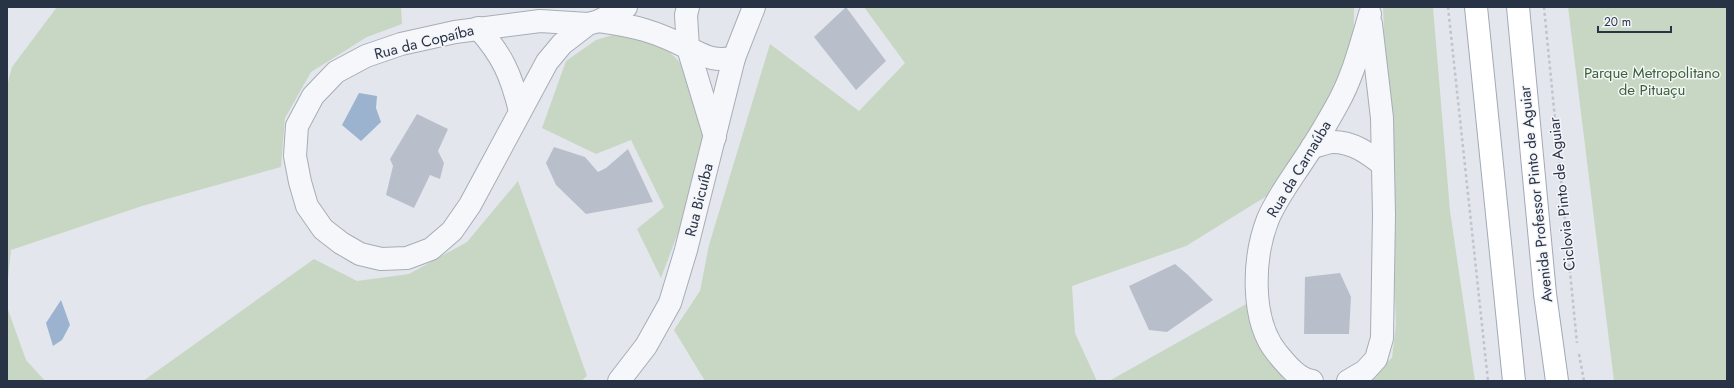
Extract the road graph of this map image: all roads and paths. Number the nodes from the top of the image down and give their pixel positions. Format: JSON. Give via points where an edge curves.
{"nodes":[{"id":1,"x":626,"y":7,"type":"edge"},
{"id":2,"x":688,"y":7,"type":"edge"},
{"id":3,"x":754,"y":7,"type":"edge"},
{"id":4,"x":1448,"y":7,"type":"edge"},
{"id":5,"x":1476,"y":7,"type":"edge"},
{"id":6,"x":1518,"y":7,"type":"edge"},
{"id":7,"x":1544,"y":7,"type":"edge"},
{"id":8,"x":1370,"y":10,"type":"edge"},
{"id":9,"x":593,"y":22,"type":"junction"},
{"id":10,"x":478,"y":28,"type":"junction"},
{"id":11,"x":688,"y":48,"type":"junction"},
{"id":12,"x":734,"y":58,"type":"junction"},
{"id":13,"x":520,"y":111,"type":"junction"},
{"id":14,"x":715,"y":137,"type":"junction"},
{"id":15,"x":1312,"y":147,"type":"junction"},
{"id":16,"x":1383,"y":165,"type":"junction"},
{"id":17,"x":619,"y":381,"type":"edge"},
{"id":18,"x":1312,"y":381,"type":"edge"},
{"id":19,"x":1348,"y":381,"type":"edge"},
{"id":20,"x":1488,"y":381,"type":"edge"},
{"id":21,"x":1514,"y":381,"type":"edge"},
{"id":22,"x":1557,"y":381,"type":"edge"},
{"id":23,"x":1584,"y":381,"type":"edge"}],
"edges":[{"from":1,"to":9,"type":"street"},
{"from":2,"to":11,"type":"street"},
{"from":3,"to":12,"type":"street","name":"Rua Bicuíba"},
{"from":4,"to":20,"type":"path"},
{"from":5,"to":21,"type":"main road"},
{"from":6,"to":22,"type":"main road","name":"Avenida Professor Pinto de Aguiar","via":[[1545,294]]},
{"from":7,"to":23,"type":"path","name":"Ciclovia Pinto de Aguiar","via":[[1578,349]]},
{"from":8,"to":15,"type":"street","name":"Rua da Carnaúba","via":[[1356,62],[1341,97]]},
{"from":8,"to":16,"type":"street","name":"Rua da Carnaúba","via":[[1382,118]]},
{"from":9,"to":10,"type":"street","name":"Rua da Copaíba","via":[[540,21]]},
{"from":9,"to":11,"type":"street","via":[[628,25],[648,30]]},
{"from":9,"to":13,"type":"street","name":"Rua da Copaíba","via":[[562,44],[547,62]]},
{"from":10,"to":13,"type":"street","via":[[505,64]]},
{"from":10,"to":13,"type":"street","name":"Rua da Copaíba","via":[[401,44],[366,56],[336,72],[313,96],[297,126],[294,156],[307,206],[323,229],[360,254],[381,259],[407,258],[431,249],[452,231],[470,205]]},
{"from":11,"to":12,"type":"street","via":[[710,59]]},
{"from":11,"to":14,"type":"street"},
{"from":12,"to":14,"type":"street","name":"Rua Bicuíba"},
{"from":14,"to":17,"type":"street","name":"Rua Bicuíba","via":[[670,303],[646,346]]},
{"from":15,"to":16,"type":"street","via":[[1333,142],[1351,145],[1365,150]]},
{"from":15,"to":18,"type":"street","name":"Rua da Carnaúba","via":[[1280,196],[1268,220],[1256,281],[1257,303],[1263,327],[1274,350],[1289,367]]},
{"from":16,"to":19,"type":"street","name":"Rua da Carnaúba","via":[[1382,338],[1376,359],[1364,371]]}]}
